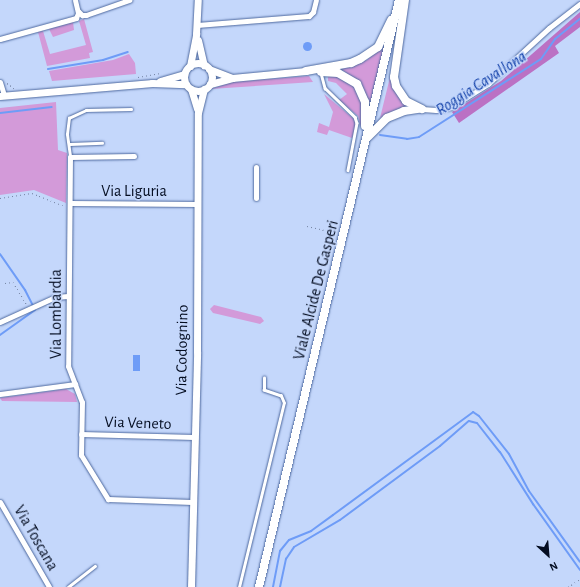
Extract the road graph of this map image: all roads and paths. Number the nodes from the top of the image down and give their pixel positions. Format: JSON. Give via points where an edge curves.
{"nodes":[{"id":1,"x":75,"y":0,"type":"edge"},
{"id":2,"x":129,"y":0,"type":"edge"},
{"id":3,"x":198,"y":0,"type":"edge"},
{"id":4,"x":316,"y":0,"type":"edge"},
{"id":5,"x":399,"y":0,"type":"edge"},
{"id":6,"x":405,"y":0,"type":"edge"},
{"id":7,"x":580,"y":4,"type":"edge"},
{"id":8,"x":78,"y":11,"type":"junction"},
{"id":9,"x":197,"y":25,"type":"junction"},
{"id":10,"x":196,"y":34,"type":"junction"},
{"id":11,"x":0,"y":39,"type":"edge"},
{"id":12,"x":190,"y":66,"type":"junction"},
{"id":13,"x":207,"y":67,"type":"junction"},
{"id":14,"x":321,"y":70,"type":"junction"},
{"id":15,"x":306,"y":71,"type":"joint"},
{"id":16,"x":162,"y":73,"type":"dead end"},
{"id":17,"x":184,"y":74,"type":"junction"},
{"id":18,"x":136,"y":77,"type":"dead end"},
{"id":19,"x":232,"y":78,"type":"junction"},
{"id":20,"x":0,"y":83,"type":"edge"},
{"id":21,"x":152,"y":83,"type":"junction"},
{"id":22,"x":188,"y":86,"type":"junction"},
{"id":23,"x":207,"y":87,"type":"junction"},
{"id":24,"x":14,"y":89,"type":"dead end"},
{"id":25,"x":2,"y":95,"type":"edge"},
{"id":26,"x":132,"y":109,"type":"dead end"},
{"id":27,"x":422,"y":109,"type":"junction"},
{"id":28,"x":198,"y":113,"type":"junction"},
{"id":29,"x":366,"y":141,"type":"junction"},
{"id":30,"x":102,"y":143,"type":"dead end"},
{"id":31,"x":70,"y":144,"type":"junction"},
{"id":32,"x":363,"y":152,"type":"junction"},
{"id":33,"x":134,"y":156,"type":"dead end"},
{"id":34,"x":70,"y":157,"type":"junction"},
{"id":35,"x":256,"y":167,"type":"dead end"},
{"id":36,"x":348,"y":170,"type":"dead end"},
{"id":37,"x":0,"y":198,"type":"edge"},
{"id":38,"x":256,"y":198,"type":"dead end"},
{"id":39,"x":198,"y":204,"type":"junction"},
{"id":40,"x":70,"y":205,"type":"junction"},
{"id":41,"x":307,"y":226,"type":"dead end"},
{"id":42,"x":324,"y":230,"type":"dead end"},
{"id":43,"x":5,"y":283,"type":"dead end"},
{"id":44,"x":68,"y":296,"type":"junction"},
{"id":45,"x":32,"y":307,"type":"junction"},
{"id":46,"x":0,"y":322,"type":"edge"},
{"id":47,"x":264,"y":378,"type":"dead end"},
{"id":48,"x":75,"y":384,"type":"junction"},
{"id":49,"x":0,"y":394,"type":"edge"},
{"id":50,"x":81,"y":434,"type":"junction"},
{"id":51,"x":194,"y":437,"type":"junction"},
{"id":52,"x":0,"y":502,"type":"edge"},
{"id":53,"x":192,"y":502,"type":"junction"},
{"id":54,"x":95,"y":566,"type":"dead end"},
{"id":55,"x":580,"y":579,"type":"edge"},
{"id":56,"x":49,"y":587,"type":"edge"},
{"id":57,"x":68,"y":587,"type":"edge"},
{"id":58,"x":191,"y":587,"type":"edge"},
{"id":59,"x":239,"y":587,"type":"edge"},
{"id":60,"x":259,"y":587,"type":"edge"},
{"id":61,"x":568,"y":587,"type":"edge"}],
"edges":[{"from":1,"to":8,"type":"street"},
{"from":2,"to":8,"type":"street","via":[[86,15]]},
{"from":3,"to":9,"type":"street"},
{"from":4,"to":9,"type":"street","via":[[311,14]]},
{"from":5,"to":14,"type":"main road","via":[[378,47],[351,63]]},
{"from":5,"to":29,"type":"main road","name":"Viale Alcide De Gasperi"},
{"from":6,"to":27,"type":"main road","via":[[394,77],[396,86],[406,101]]},
{"from":7,"to":27,"type":"street","via":[[549,28],[488,84],[451,107]]},
{"from":8,"to":11,"type":"street","via":[[74,18]]},
{"from":9,"to":10,"type":"street"},
{"from":10,"to":12,"type":"street"},
{"from":10,"to":13,"type":"street"},
{"from":12,"to":13,"type":"street"},
{"from":12,"to":17,"type":"street"},
{"from":13,"to":19,"type":"street"},
{"from":13,"to":23,"type":"street","via":[[212,77]]},
{"from":14,"to":15,"type":"main road"},
{"from":14,"to":32,"type":"main road","via":[[346,75],[360,88],[366,114]]},
{"from":14,"to":36,"type":"lane","via":[[324,88],[355,117],[358,123]]},
{"from":15,"to":19,"type":"street"},
{"from":16,"to":18,"type":"path"},
{"from":17,"to":21,"type":"street"},
{"from":17,"to":22,"type":"street"},
{"from":19,"to":23,"type":"street"},
{"from":20,"to":24,"type":"path","via":[[8,83]]},
{"from":20,"to":25,"type":"street"},
{"from":21,"to":22,"type":"street"},
{"from":21,"to":25,"type":"street"},
{"from":22,"to":23,"type":"street"},
{"from":22,"to":28,"type":"street","name":"Via Codognino"},
{"from":23,"to":28,"type":"street","name":"Via Codognino"},
{"from":26,"to":31,"type":"lane","via":[[86,110],[73,114],[67,122]]},
{"from":27,"to":29,"type":"main road","via":[[404,111],[387,118],[379,123]]},
{"from":28,"to":39,"type":"street","name":"Via Codognino"},
{"from":29,"to":32,"type":"main road","name":"Viale Alcide De Gasperi"},
{"from":30,"to":31,"type":"lane"},
{"from":31,"to":34,"type":"lane"},
{"from":32,"to":60,"type":"main road","name":"Viale Alcide De Gasperi"},
{"from":33,"to":34,"type":"street"},
{"from":34,"to":40,"type":"street","name":"Via Lombardia"},
{"from":35,"to":38,"type":"street"},
{"from":37,"to":40,"type":"path","via":[[32,193]]},
{"from":39,"to":40,"type":"street","name":"Via Liguria"},
{"from":39,"to":51,"type":"street","name":"Via Codognino"},
{"from":40,"to":44,"type":"street","name":"Via Lombardia"},
{"from":41,"to":42,"type":"path"},
{"from":43,"to":45,"type":"path","via":[[13,282],[24,302]]},
{"from":44,"to":45,"type":"street","via":[[59,295]]},
{"from":44,"to":48,"type":"street","name":"Via Lombardia","via":[[68,366]]},
{"from":45,"to":46,"type":"street"},
{"from":47,"to":59,"type":"lane","via":[[264,390],[281,396],[284,403]]},
{"from":48,"to":49,"type":"street"},
{"from":48,"to":50,"type":"street","name":"Via Lombardia","via":[[82,402]]},
{"from":50,"to":51,"type":"street","name":"Via Veneto"},
{"from":50,"to":53,"type":"street","name":"Via Lombardia","via":[[81,455],[108,499]]},
{"from":51,"to":53,"type":"street","name":"Via Codognino"},
{"from":52,"to":56,"type":"street","name":"Via Toscana"},
{"from":53,"to":58,"type":"street","name":"Via Codognino"},
{"from":54,"to":57,"type":"lane"},
{"from":55,"to":61,"type":"path"}]}
